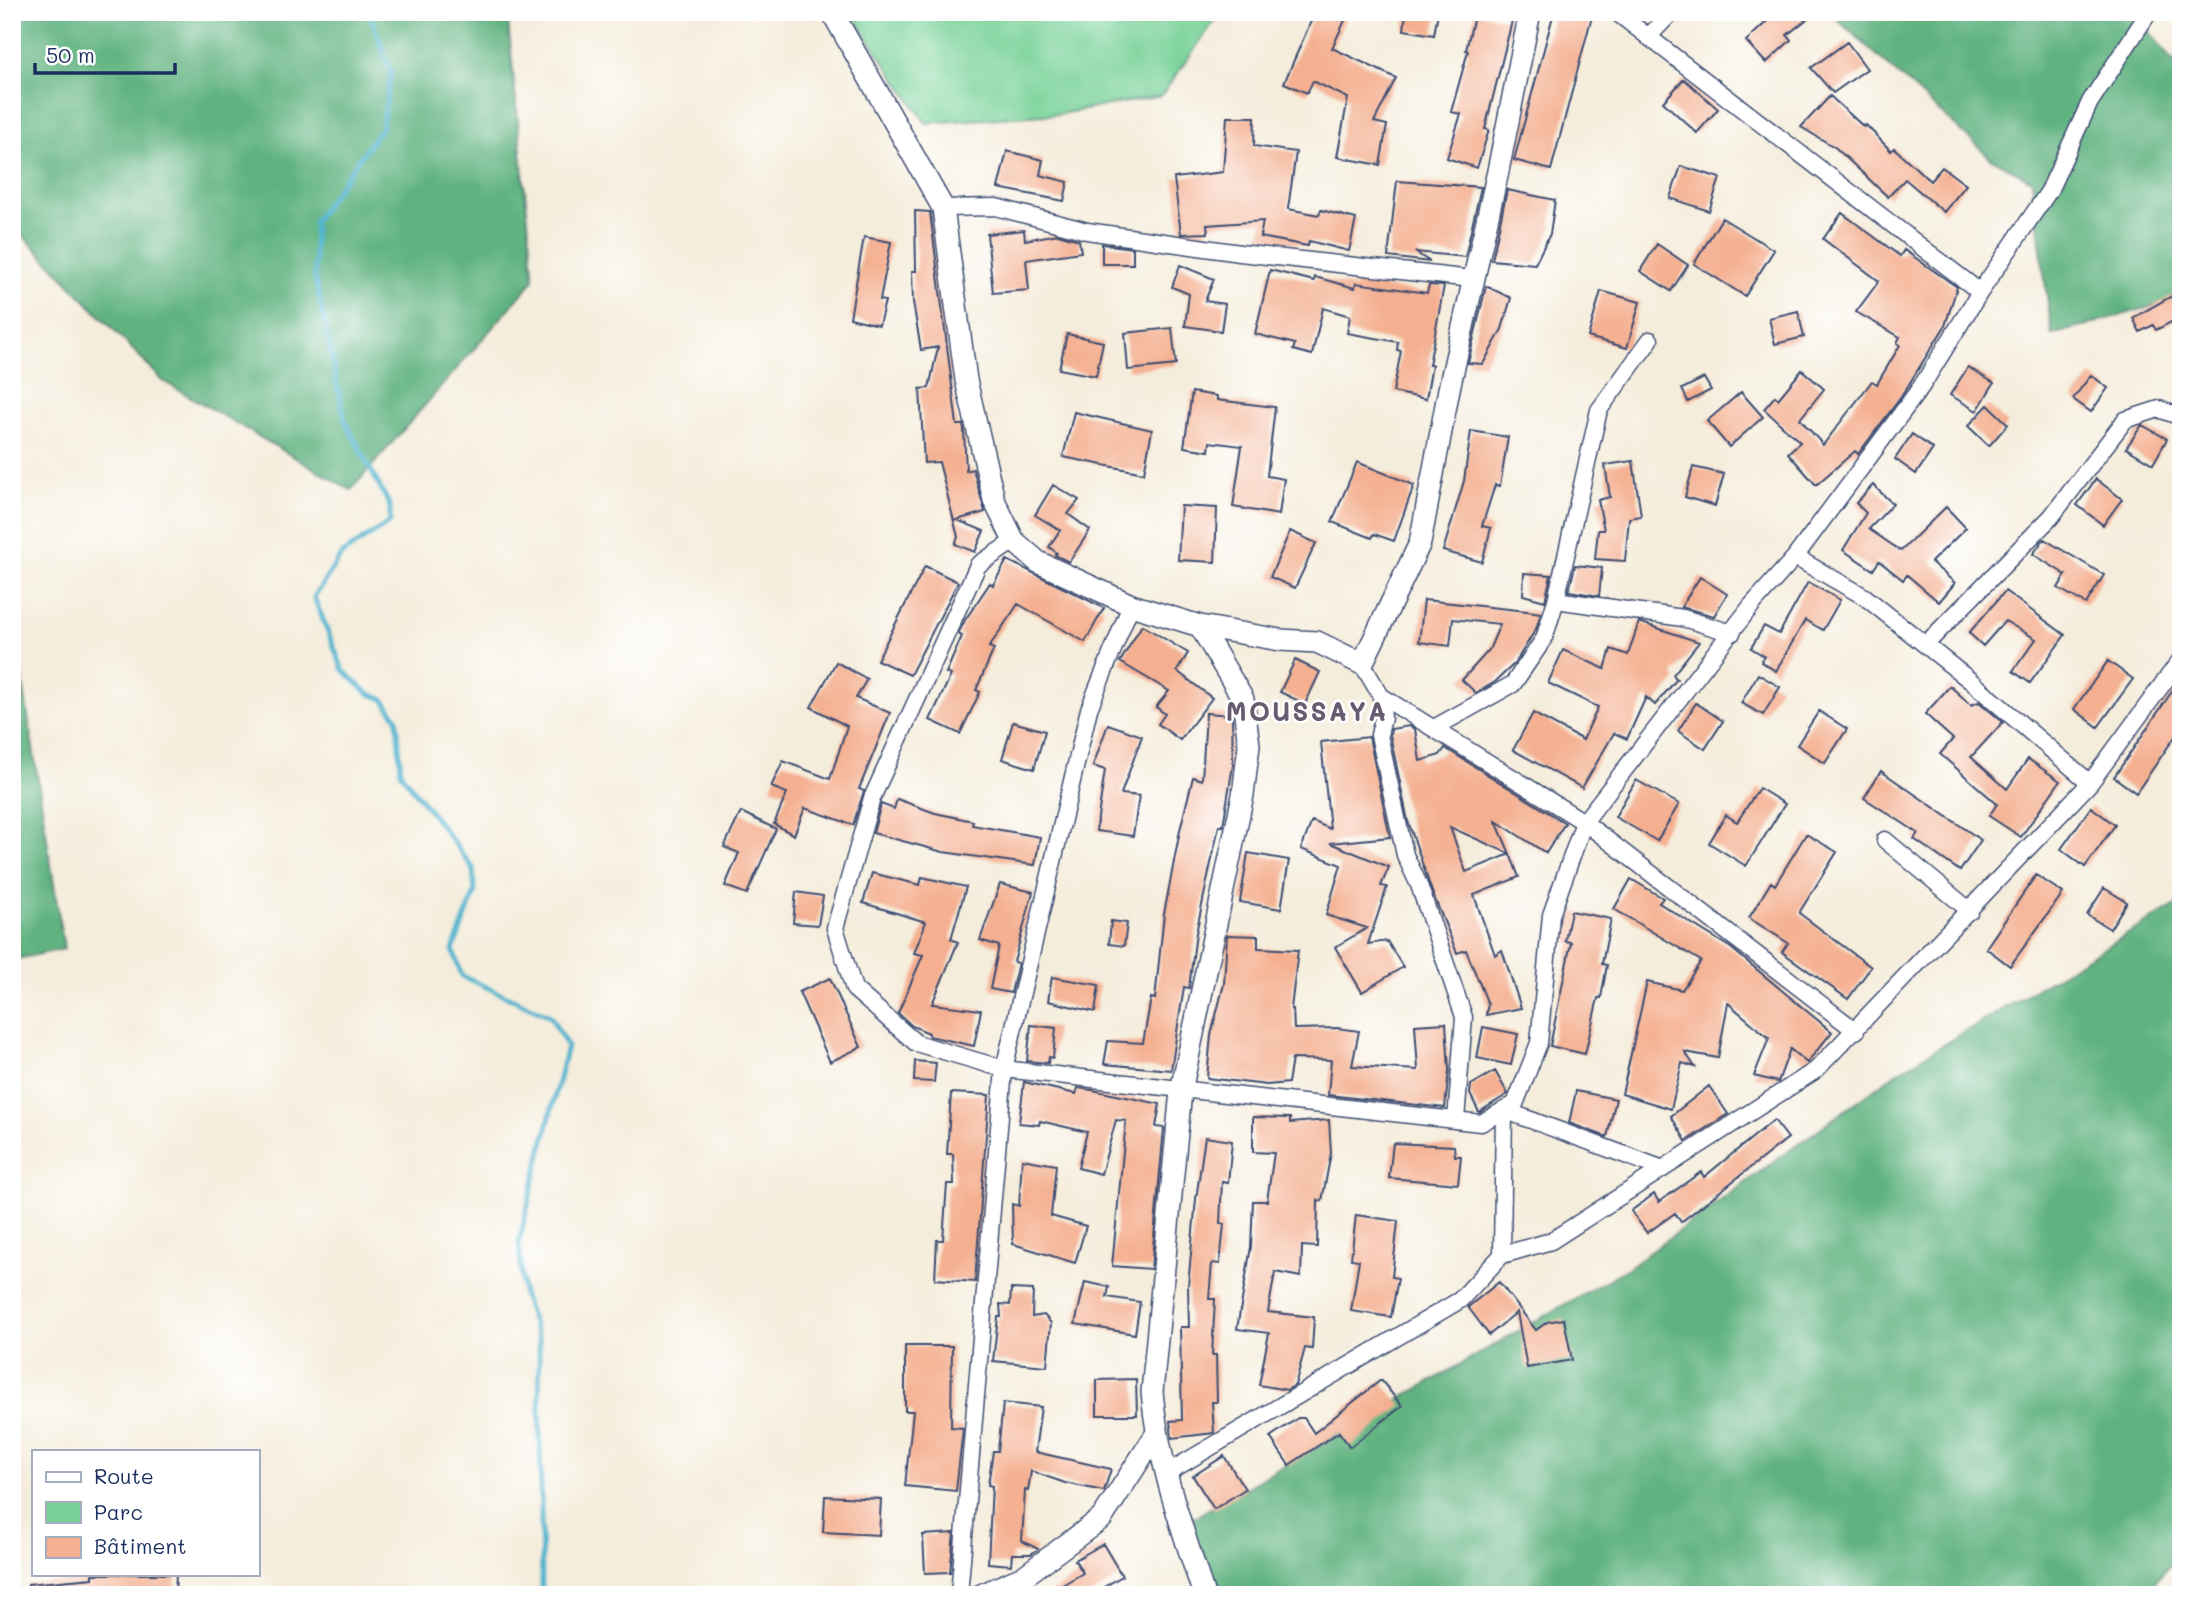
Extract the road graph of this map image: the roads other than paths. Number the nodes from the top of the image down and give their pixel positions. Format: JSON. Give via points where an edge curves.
{"nodes":[{"id":1,"x":832,"y":12,"type":"edge"},
{"id":2,"x":1530,"y":12,"type":"edge"},
{"id":3,"x":1616,"y":12,"type":"edge"},
{"id":4,"x":1672,"y":12,"type":"edge"},
{"id":5,"x":2149,"y":12,"type":"edge"},
{"id":6,"x":1648,"y":37,"type":"junction"},
{"id":7,"x":943,"y":208,"type":"junction"},
{"id":8,"x":1472,"y":279,"type":"junction"},
{"id":9,"x":1980,"y":292,"type":"junction"},
{"id":10,"x":1650,"y":340,"type":"dead end"},
{"id":11,"x":2181,"y":417,"type":"edge"},
{"id":12,"x":1014,"y":541,"type":"junction"},
{"id":13,"x":1795,"y":558,"type":"junction"},
{"id":14,"x":1556,"y":600,"type":"junction"},
{"id":15,"x":1131,"y":605,"type":"junction"},
{"id":16,"x":1200,"y":626,"type":"junction"},
{"id":17,"x":1732,"y":633,"type":"junction"},
{"id":18,"x":1926,"y":645,"type":"junction"},
{"id":19,"x":2181,"y":659,"type":"edge"},
{"id":20,"x":1362,"y":664,"type":"junction"},
{"id":21,"x":1381,"y":696,"type":"junction"},
{"id":22,"x":1434,"y":729,"type":"junction"},
{"id":23,"x":2090,"y":783,"type":"junction"},
{"id":24,"x":1584,"y":822,"type":"junction"},
{"id":25,"x":1885,"y":840,"type":"dead end"},
{"id":26,"x":1970,"y":911,"type":"junction"},
{"id":27,"x":1856,"y":1031,"type":"junction"},
{"id":28,"x":1004,"y":1069,"type":"junction"},
{"id":29,"x":1181,"y":1090,"type":"junction"},
{"id":30,"x":1504,"y":1110,"type":"junction"},
{"id":31,"x":1456,"y":1120,"type":"junction"},
{"id":32,"x":1663,"y":1169,"type":"junction"},
{"id":33,"x":1502,"y":1255,"type":"junction"},
{"id":34,"x":1156,"y":1436,"type":"junction"},
{"id":35,"x":1165,"y":1474,"type":"junction"},
{"id":36,"x":960,"y":1595,"type":"edge"},
{"id":37,"x":981,"y":1595,"type":"edge"},
{"id":38,"x":1204,"y":1595,"type":"edge"}],
"edges":[{"from":1,"to":7,"type":"main road"},
{"from":2,"to":8,"type":"main road"},
{"from":3,"to":6,"type":"street"},
{"from":4,"to":6,"type":"street"},
{"from":5,"to":9,"type":"street","via":[[2090,102],[2049,191]]},
{"from":6,"to":9,"type":"street"},
{"from":7,"to":8,"type":"street","via":[[996,207],[1112,234]]},
{"from":7,"to":12,"type":"main road","via":[[966,380],[994,500]]},
{"from":8,"to":20,"type":"main road","via":[[1420,543]]},
{"from":9,"to":13,"type":"street","via":[[1921,387]]},
{"from":10,"to":14,"type":"street","via":[[1598,410]]},
{"from":11,"to":18,"type":"street","via":[[2159,409],[2125,420],[2051,517]]},
{"from":12,"to":15,"type":"main road","via":[[1038,562]]},
{"from":12,"to":28,"type":"street","via":[[978,565],[872,798],[835,928],[854,989],[916,1044]]},
{"from":13,"to":17,"type":"street"},
{"from":13,"to":18,"type":"street","via":[[1865,597]]},
{"from":14,"to":17,"type":"street","via":[[1684,618]]},
{"from":14,"to":22,"type":"street","via":[[1544,639],[1513,684]]},
{"from":15,"to":16,"type":"main road"},
{"from":15,"to":28,"type":"street","via":[[1089,709]]},
{"from":16,"to":20,"type":"main road","via":[[1317,642]]},
{"from":16,"to":29,"type":"main road","via":[[1243,699],[1249,744],[1243,795]]},
{"from":17,"to":24,"type":"street"},
{"from":18,"to":23,"type":"street"},
{"from":19,"to":23,"type":"street"},
{"from":20,"to":21,"type":"street"},
{"from":21,"to":22,"type":"street"},
{"from":21,"to":31,"type":"street","via":[[1379,735],[1405,855],[1464,1017]]},
{"from":22,"to":24,"type":"street"},
{"from":23,"to":26,"type":"street"},
{"from":24,"to":27,"type":"street"},
{"from":24,"to":30,"type":"street","via":[[1552,915],[1539,1043],[1515,1104]]},
{"from":25,"to":26,"type":"street"},
{"from":26,"to":27,"type":"street"},
{"from":27,"to":32,"type":"street","via":[[1816,1070]]},
{"from":28,"to":29,"type":"street"},
{"from":28,"to":36,"type":"street"},
{"from":29,"to":31,"type":"street"},
{"from":29,"to":34,"type":"main road","via":[[1152,1392]]},
{"from":30,"to":31,"type":"street","via":[[1481,1123]]},
{"from":30,"to":32,"type":"street"},
{"from":30,"to":33,"type":"street"},
{"from":32,"to":33,"type":"street","via":[[1551,1241]]},
{"from":33,"to":35,"type":"street","via":[[1460,1300]]},
{"from":34,"to":35,"type":"main road"},
{"from":34,"to":37,"type":"main road","via":[[1102,1518],[1023,1577]]},
{"from":35,"to":38,"type":"main road"}]}
